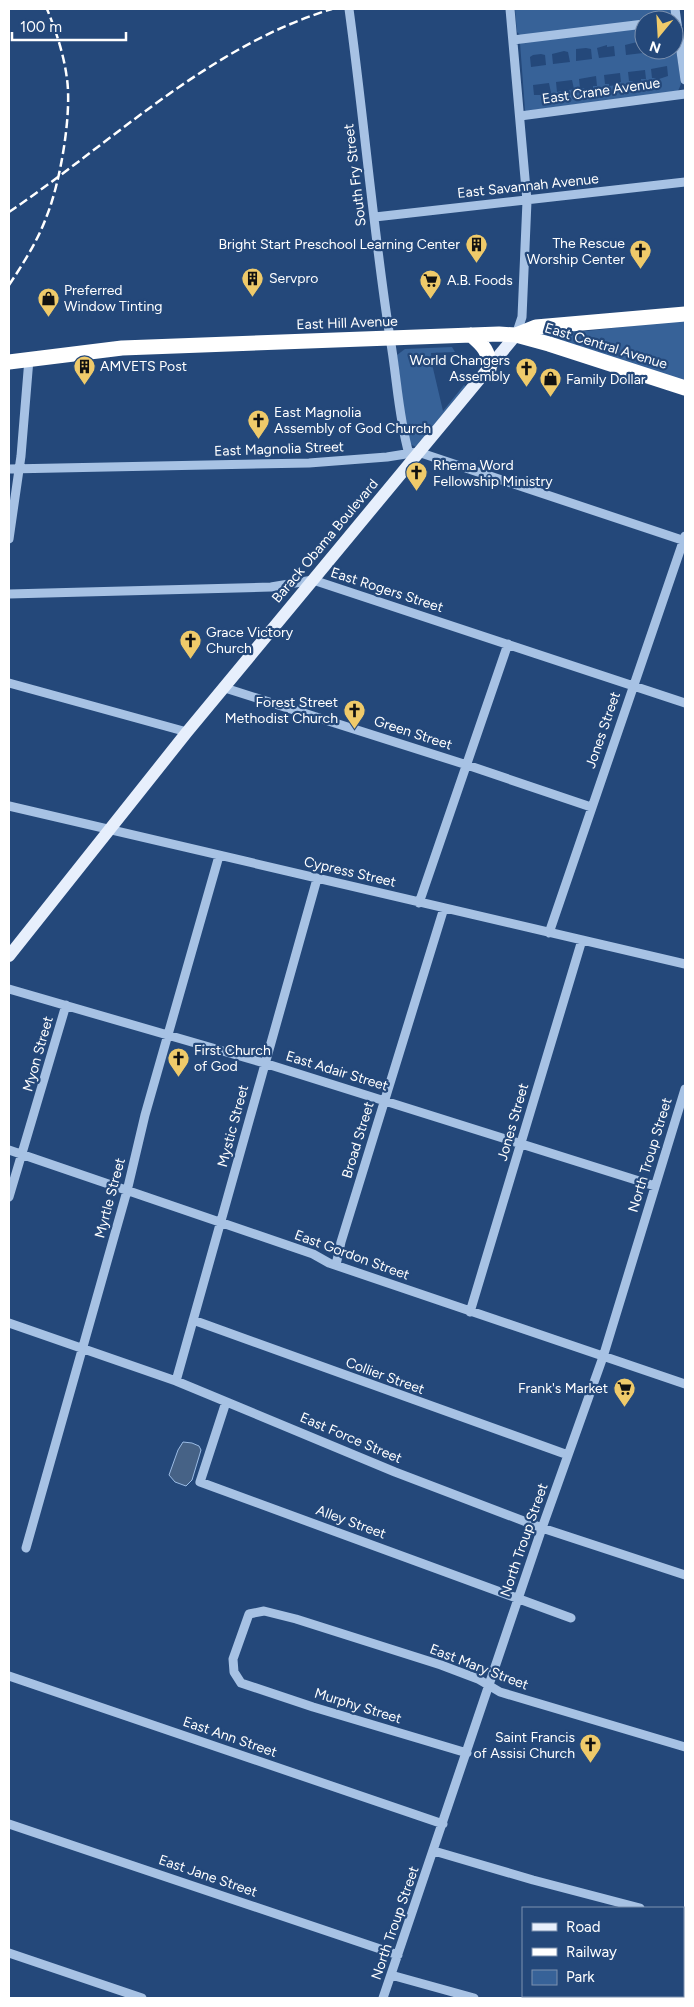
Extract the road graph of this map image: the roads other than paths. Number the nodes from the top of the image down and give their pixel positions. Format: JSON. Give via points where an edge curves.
{"nodes":[{"id":1,"x":350,"y":9,"type":"edge"},
{"id":2,"x":510,"y":9,"type":"edge"},
{"id":3,"x":634,"y":25,"type":"edge"},
{"id":4,"x":513,"y":40,"type":"junction"},
{"id":5,"x":683,"y":60,"type":"edge"},
{"id":6,"x":685,"y":80,"type":"edge"},
{"id":7,"x":685,"y":94,"type":"edge"},
{"id":8,"x":520,"y":116,"type":"junction"},
{"id":9,"x":685,"y":182,"type":"edge"},
{"id":10,"x":527,"y":201,"type":"junction"},
{"id":11,"x":375,"y":217,"type":"junction"},
{"id":12,"x":685,"y":314,"type":"edge"},
{"id":13,"x":471,"y":335,"type":"junction"},
{"id":14,"x":516,"y":335,"type":"junction"},
{"id":15,"x":390,"y":338,"type":"junction"},
{"id":16,"x":29,"y":359,"type":"junction"},
{"id":17,"x":9,"y":362,"type":"edge"},
{"id":18,"x":489,"y":368,"type":"junction"},
{"id":19,"x":685,"y":388,"type":"edge"},
{"id":20,"x":414,"y":453,"type":"junction"},
{"id":21,"x":9,"y":469,"type":"edge"},
{"id":22,"x":19,"y":469,"type":"junction"},
{"id":23,"x":9,"y":539,"type":"edge"},
{"id":24,"x":685,"y":539,"type":"edge"},
{"id":25,"x":313,"y":580,"type":"junction"},
{"id":26,"x":9,"y":594,"type":"edge"},
{"id":27,"x":508,"y":644,"type":"junction"},
{"id":28,"x":9,"y":684,"type":"edge"},
{"id":29,"x":633,"y":686,"type":"junction"},
{"id":30,"x":224,"y":688,"type":"junction"},
{"id":31,"x":685,"y":703,"type":"edge"},
{"id":32,"x":187,"y":732,"type":"junction"},
{"id":33,"x":467,"y":765,"type":"junction"},
{"id":34,"x":9,"y":806,"type":"edge"},
{"id":35,"x":592,"y":807,"type":"junction"},
{"id":36,"x":109,"y":830,"type":"junction"},
{"id":37,"x":219,"y":856,"type":"junction"},
{"id":38,"x":317,"y":879,"type":"junction"},
{"id":39,"x":420,"y":903,"type":"junction"},
{"id":40,"x":444,"y":908,"type":"junction"},
{"id":41,"x":549,"y":933,"type":"junction"},
{"id":42,"x":582,"y":940,"type":"junction"},
{"id":43,"x":9,"y":956,"type":"edge"},
{"id":44,"x":685,"y":964,"type":"edge"},
{"id":45,"x":9,"y":989,"type":"edge"},
{"id":46,"x":66,"y":1005,"type":"junction"},
{"id":47,"x":167,"y":1036,"type":"junction"},
{"id":48,"x":264,"y":1063,"type":"junction"},
{"id":49,"x":685,"y":1088,"type":"edge"},
{"id":50,"x":384,"y":1100,"type":"junction"},
{"id":51,"x":522,"y":1144,"type":"junction"},
{"id":52,"x":9,"y":1150,"type":"edge"},
{"id":53,"x":22,"y":1155,"type":"junction"},
{"id":54,"x":655,"y":1186,"type":"junction"},
{"id":55,"x":127,"y":1191,"type":"junction"},
{"id":56,"x":9,"y":1197,"type":"edge"},
{"id":57,"x":221,"y":1223,"type":"junction"},
{"id":58,"x":336,"y":1265,"type":"junction"},
{"id":59,"x":470,"y":1312,"type":"junction"},
{"id":60,"x":193,"y":1320,"type":"junction"},
{"id":61,"x":9,"y":1323,"type":"edge"},
{"id":62,"x":82,"y":1350,"type":"junction"},
{"id":63,"x":602,"y":1357,"type":"junction"},
{"id":64,"x":176,"y":1381,"type":"junction"},
{"id":65,"x":685,"y":1384,"type":"edge"},
{"id":66,"x":226,"y":1402,"type":"junction"},
{"id":67,"x":568,"y":1455,"type":"junction"},
{"id":68,"x":542,"y":1528,"type":"junction"},
{"id":69,"x":26,"y":1548,"type":"dead end"},
{"id":70,"x":685,"y":1574,"type":"edge"},
{"id":71,"x":518,"y":1599,"type":"junction"},
{"id":72,"x":264,"y":1610,"type":"joint"},
{"id":73,"x":571,"y":1618,"type":"dead end"},
{"id":74,"x":9,"y":1676,"type":"edge"},
{"id":75,"x":490,"y":1686,"type":"junction"},
{"id":76,"x":685,"y":1747,"type":"edge"},
{"id":77,"x":467,"y":1753,"type":"junction"},
{"id":78,"x":9,"y":1824,"type":"edge"},
{"id":79,"x":443,"y":1824,"type":"junction"},
{"id":80,"x":434,"y":1851,"type":"junction"},
{"id":81,"x":636,"y":1907,"type":"edge"},
{"id":82,"x":9,"y":1953,"type":"edge"},
{"id":83,"x":398,"y":1955,"type":"junction"},
{"id":84,"x":391,"y":1975,"type":"junction"},
{"id":85,"x":142,"y":1998,"type":"edge"},
{"id":86,"x":383,"y":1998,"type":"edge"},
{"id":87,"x":474,"y":1998,"type":"edge"}],
"edges":[{"from":1,"to":11,"type":"street","name":"South Fry Street"},
{"from":2,"to":4,"type":"street"},
{"from":3,"to":4,"type":"street"},
{"from":4,"to":8,"type":"street"},
{"from":5,"to":6,"type":"street"},
{"from":7,"to":8,"type":"street","name":"East Crane Avenue"},
{"from":8,"to":10,"type":"street"},
{"from":9,"to":10,"type":"street","name":"East Savannah Avenue"},
{"from":10,"to":11,"type":"street","name":"East Savannah Avenue"},
{"from":10,"to":14,"type":"street","via":[[523,310]]},
{"from":11,"to":15,"type":"street","name":"South Fry Street"},
{"from":12,"to":14,"type":"highway","name":"East Hill Avenue","via":[[536,327]]},
{"from":13,"to":14,"type":"highway","name":"East Hill Avenue"},
{"from":13,"to":15,"type":"highway","name":"East Hill Avenue"},
{"from":13,"to":18,"type":"highway","via":[[486,350]]},
{"from":14,"to":18,"type":"main road","name":"Barack Obama Boulevard"},
{"from":14,"to":19,"type":"highway","name":"East Central Avenue"},
{"from":15,"to":16,"type":"highway","name":"East Hill Avenue","via":[[122,348]]},
{"from":15,"to":20,"type":"street","name":"South Fry Street","via":[[400,417]]},
{"from":16,"to":17,"type":"highway","name":"East Hill Avenue"},
{"from":16,"to":22,"type":"street"},
{"from":18,"to":20,"type":"main road","name":"Barack Obama Boulevard"},
{"from":20,"to":22,"type":"street","name":"East Magnolia Street","via":[[310,463]]},
{"from":20,"to":24,"type":"street","name":"East Magnolia Street"},
{"from":20,"to":25,"type":"main road","name":"Barack Obama Boulevard"},
{"from":21,"to":22,"type":"street","name":"East Magnolia Street"},
{"from":22,"to":23,"type":"street"},
{"from":24,"to":29,"type":"street","name":"Jones Street"},
{"from":25,"to":26,"type":"street","name":"East Rogers Street","via":[[271,587]]},
{"from":25,"to":27,"type":"street","name":"East Rogers Street"},
{"from":25,"to":30,"type":"main road","name":"Barack Obama Boulevard"},
{"from":27,"to":29,"type":"street","name":"East Rogers Street"},
{"from":27,"to":33,"type":"street"},
{"from":28,"to":32,"type":"street"},
{"from":29,"to":31,"type":"street","name":"East Rogers Street"},
{"from":29,"to":35,"type":"street","name":"Jones Street"},
{"from":30,"to":32,"type":"main road","name":"Barack Obama Boulevard"},
{"from":30,"to":33,"type":"street","name":"Green Street"},
{"from":32,"to":36,"type":"main road","name":"Barack Obama Boulevard"},
{"from":33,"to":35,"type":"street","name":"Green Street"},
{"from":33,"to":39,"type":"street"},
{"from":34,"to":36,"type":"street","name":"Cypress Street"},
{"from":35,"to":41,"type":"street","name":"Jones Street"},
{"from":36,"to":37,"type":"street","name":"Cypress Street"},
{"from":36,"to":43,"type":"main road","name":"Barack Obama Boulevard"},
{"from":37,"to":38,"type":"street","name":"Cypress Street"},
{"from":37,"to":47,"type":"street","name":"Myrtle Street"},
{"from":38,"to":39,"type":"street","name":"Cypress Street"},
{"from":38,"to":48,"type":"street","name":"Mystic Street"},
{"from":39,"to":40,"type":"street","name":"Cypress Street"},
{"from":40,"to":41,"type":"street","name":"Cypress Street"},
{"from":40,"to":50,"type":"street","name":"Broad Street"},
{"from":41,"to":42,"type":"street","name":"Cypress Street"},
{"from":42,"to":44,"type":"street","name":"Cypress Street"},
{"from":42,"to":51,"type":"street","name":"Jones Street"},
{"from":45,"to":46,"type":"street","name":"East Adair Street"},
{"from":46,"to":47,"type":"street","name":"East Adair Street"},
{"from":46,"to":53,"type":"street","name":"Myon Street"},
{"from":47,"to":48,"type":"street","name":"East Adair Street"},
{"from":47,"to":55,"type":"street","name":"Myrtle Street"},
{"from":48,"to":50,"type":"street","name":"East Adair Street"},
{"from":48,"to":57,"type":"street","name":"Mystic Street"},
{"from":49,"to":54,"type":"street","name":"North Troup Street"},
{"from":50,"to":51,"type":"street","name":"East Adair Street"},
{"from":50,"to":58,"type":"street","name":"Broad Street"},
{"from":51,"to":54,"type":"street","name":"East Adair Street"},
{"from":51,"to":59,"type":"street","name":"Jones Street"},
{"from":52,"to":53,"type":"street","name":"East Gordon Street"},
{"from":53,"to":55,"type":"street","name":"East Gordon Street"},
{"from":53,"to":56,"type":"street","name":"Myon Street"},
{"from":54,"to":63,"type":"street","name":"North Troup Street"},
{"from":55,"to":57,"type":"street","name":"East Gordon Street"},
{"from":55,"to":62,"type":"street","name":"Myrtle Street"},
{"from":57,"to":58,"type":"street","name":"East Gordon Street"},
{"from":57,"to":60,"type":"street","name":"Mystic Street"},
{"from":58,"to":59,"type":"street","name":"East Gordon Street"},
{"from":59,"to":63,"type":"street","name":"East Gordon Street"},
{"from":60,"to":64,"type":"street","name":"Mystic Street"},
{"from":60,"to":67,"type":"street","name":"Collier Street"},
{"from":61,"to":62,"type":"street","name":"East Force Street"},
{"from":62,"to":64,"type":"street","name":"East Force Street"},
{"from":62,"to":69,"type":"street","name":"Myrtle Street"},
{"from":63,"to":65,"type":"street","name":"East Gordon Street"},
{"from":63,"to":67,"type":"street","name":"North Troup Street"},
{"from":64,"to":66,"type":"street","name":"East Force Street"},
{"from":66,"to":68,"type":"street","name":"East Force Street"},
{"from":66,"to":71,"type":"street","name":"Alley Street","via":[[200,1482]]},
{"from":67,"to":68,"type":"street","name":"North Troup Street"},
{"from":68,"to":70,"type":"street","name":"East Force Street"},
{"from":68,"to":71,"type":"street","name":"North Troup Street"},
{"from":71,"to":73,"type":"street","name":"Alley Street"},
{"from":71,"to":75,"type":"street","name":"North Troup Street"},
{"from":72,"to":75,"type":"street","name":"East Mary Street","via":[[441,1665]]},
{"from":72,"to":77,"type":"street","name":"Murphy Street","via":[[249,1614],[238,1641],[233,1658],[234,1672],[241,1683]]},
{"from":74,"to":79,"type":"street","name":"East Ann Street"},
{"from":75,"to":76,"type":"street","name":"East Mary Street","via":[[500,1692]]},
{"from":75,"to":77,"type":"street","name":"North Troup Street"},
{"from":77,"to":79,"type":"street","name":"North Troup Street"},
{"from":78,"to":83,"type":"street","name":"East Jane Street"},
{"from":79,"to":80,"type":"street","name":"North Troup Street"},
{"from":80,"to":81,"type":"street"},
{"from":80,"to":83,"type":"street","name":"North Troup Street"},
{"from":82,"to":85,"type":"street"},
{"from":83,"to":84,"type":"street","name":"North Troup Street"},
{"from":84,"to":86,"type":"street","name":"North Troup Street"},
{"from":84,"to":87,"type":"street"}]}
